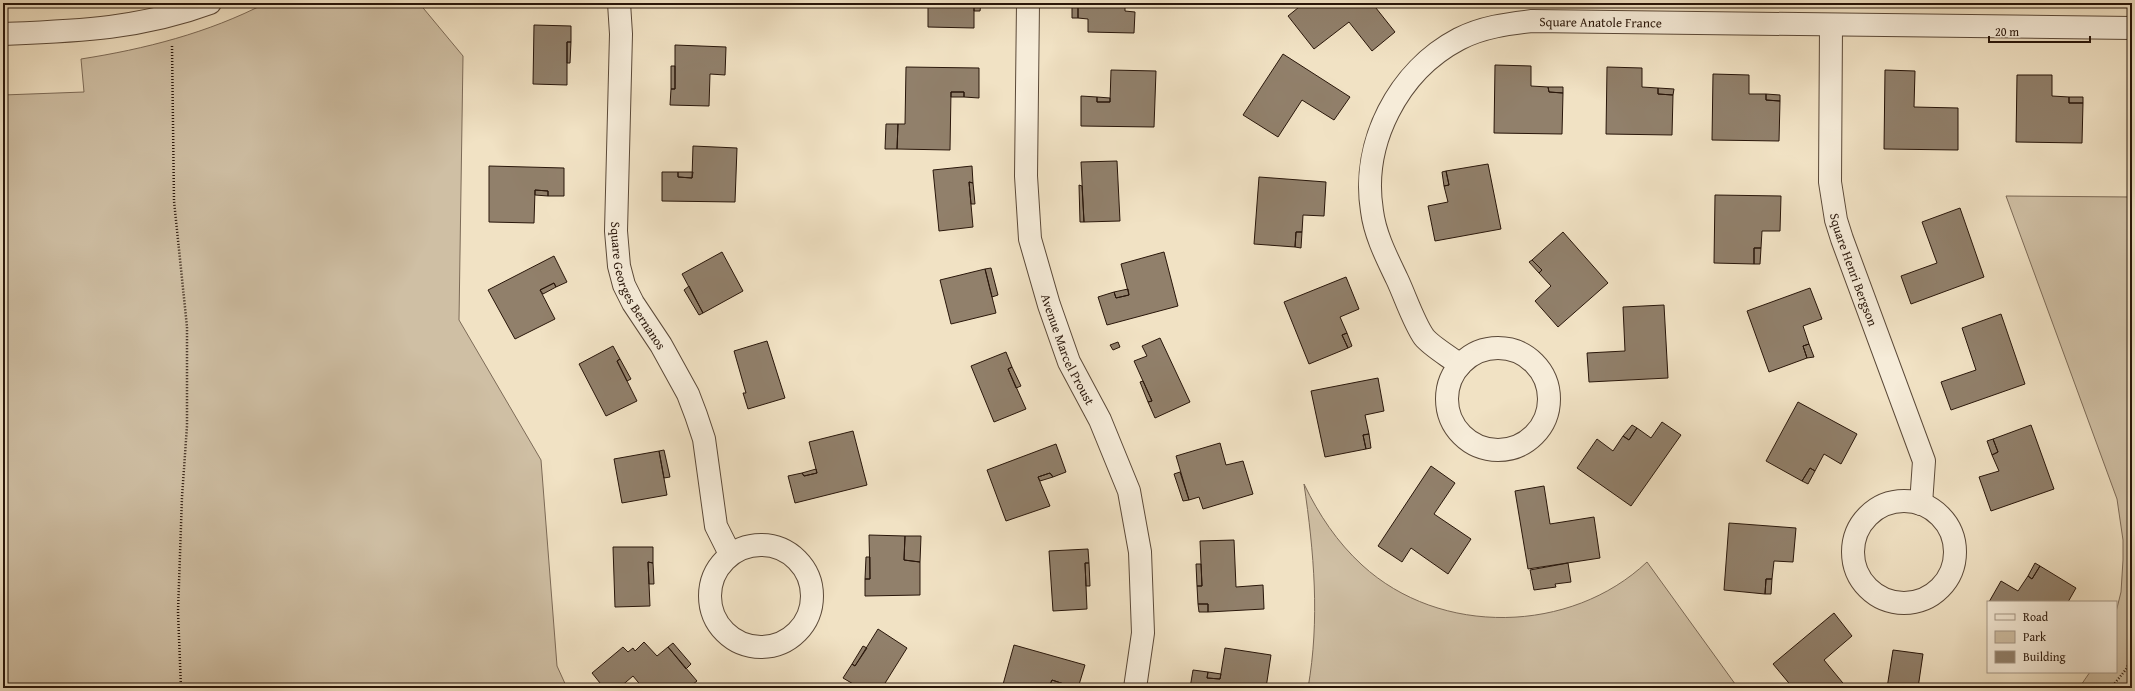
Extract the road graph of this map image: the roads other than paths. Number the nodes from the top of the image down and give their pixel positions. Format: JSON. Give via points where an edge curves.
{"nodes":[{"id":1,"x":210,"y":3,"type":"edge"},
{"id":2,"x":619,"y":3,"type":"edge"},
{"id":3,"x":1028,"y":3,"type":"edge"},
{"id":4,"x":1832,"y":26,"type":"junction"},
{"id":5,"x":2132,"y":28,"type":"edge"},
{"id":6,"x":3,"y":34,"type":"edge"},
{"id":7,"x":1460,"y":365,"type":"junction"},
{"id":8,"x":1921,"y":504,"type":"junction"},
{"id":9,"x":730,"y":554,"type":"junction"},
{"id":10,"x":1135,"y":688,"type":"edge"}],
"edges":[{"from":1,"to":6,"type":"street","via":[[171,16],[92,30]]},
{"from":2,"to":9,"type":"street","name":"Square Georges Bernanos","via":[[621,34],[616,231],[618,266],[633,303],[661,345],[688,394],[704,439],[716,526]]},
{"from":3,"to":10,"type":"street","name":"Avenue Marcel Proust","via":[[1026,176],[1030,239],[1069,362],[1100,420],[1129,491],[1140,552],[1143,633]]},
{"from":4,"to":5,"type":"street","name":"Square Anatole France"},
{"from":4,"to":7,"type":"street","name":"Square Anatole France","via":[[1532,21],[1496,25],[1460,39],[1430,58],[1400,91],[1380,129],[1370,171],[1372,212],[1384,252],[1425,337]]},
{"from":4,"to":8,"type":"street","name":"Square Henri Bergson","via":[[1831,199],[1842,239],[1924,461]]},
{"from":7,"to":7,"type":"street","via":[[1447,391],[1451,420],[1458,432],[1482,448],[1497,450],[1511,449],[1525,443],[1536,433],[1544,421],[1548,408],[1545,379],[1537,366],[1526,357],[1499,348],[1484,350]]},
{"from":8,"to":8,"type":"street","via":[[1905,500],[1889,502],[1874,509],[1863,520],[1855,534],[1852,551],[1854,566],[1861,581],[1872,593],[1886,601],[1904,604],[1922,600],[1937,592],[1949,578],[1955,543],[1948,526],[1937,512]]},
{"from":9,"to":9,"type":"street","via":[[718,567],[711,583],[710,595],[714,618],[725,633],[740,643],[758,647],[775,645],[792,637],[804,625],[811,608],[812,590],[808,573],[797,558],[782,549],[764,544],[747,546]]}]}
